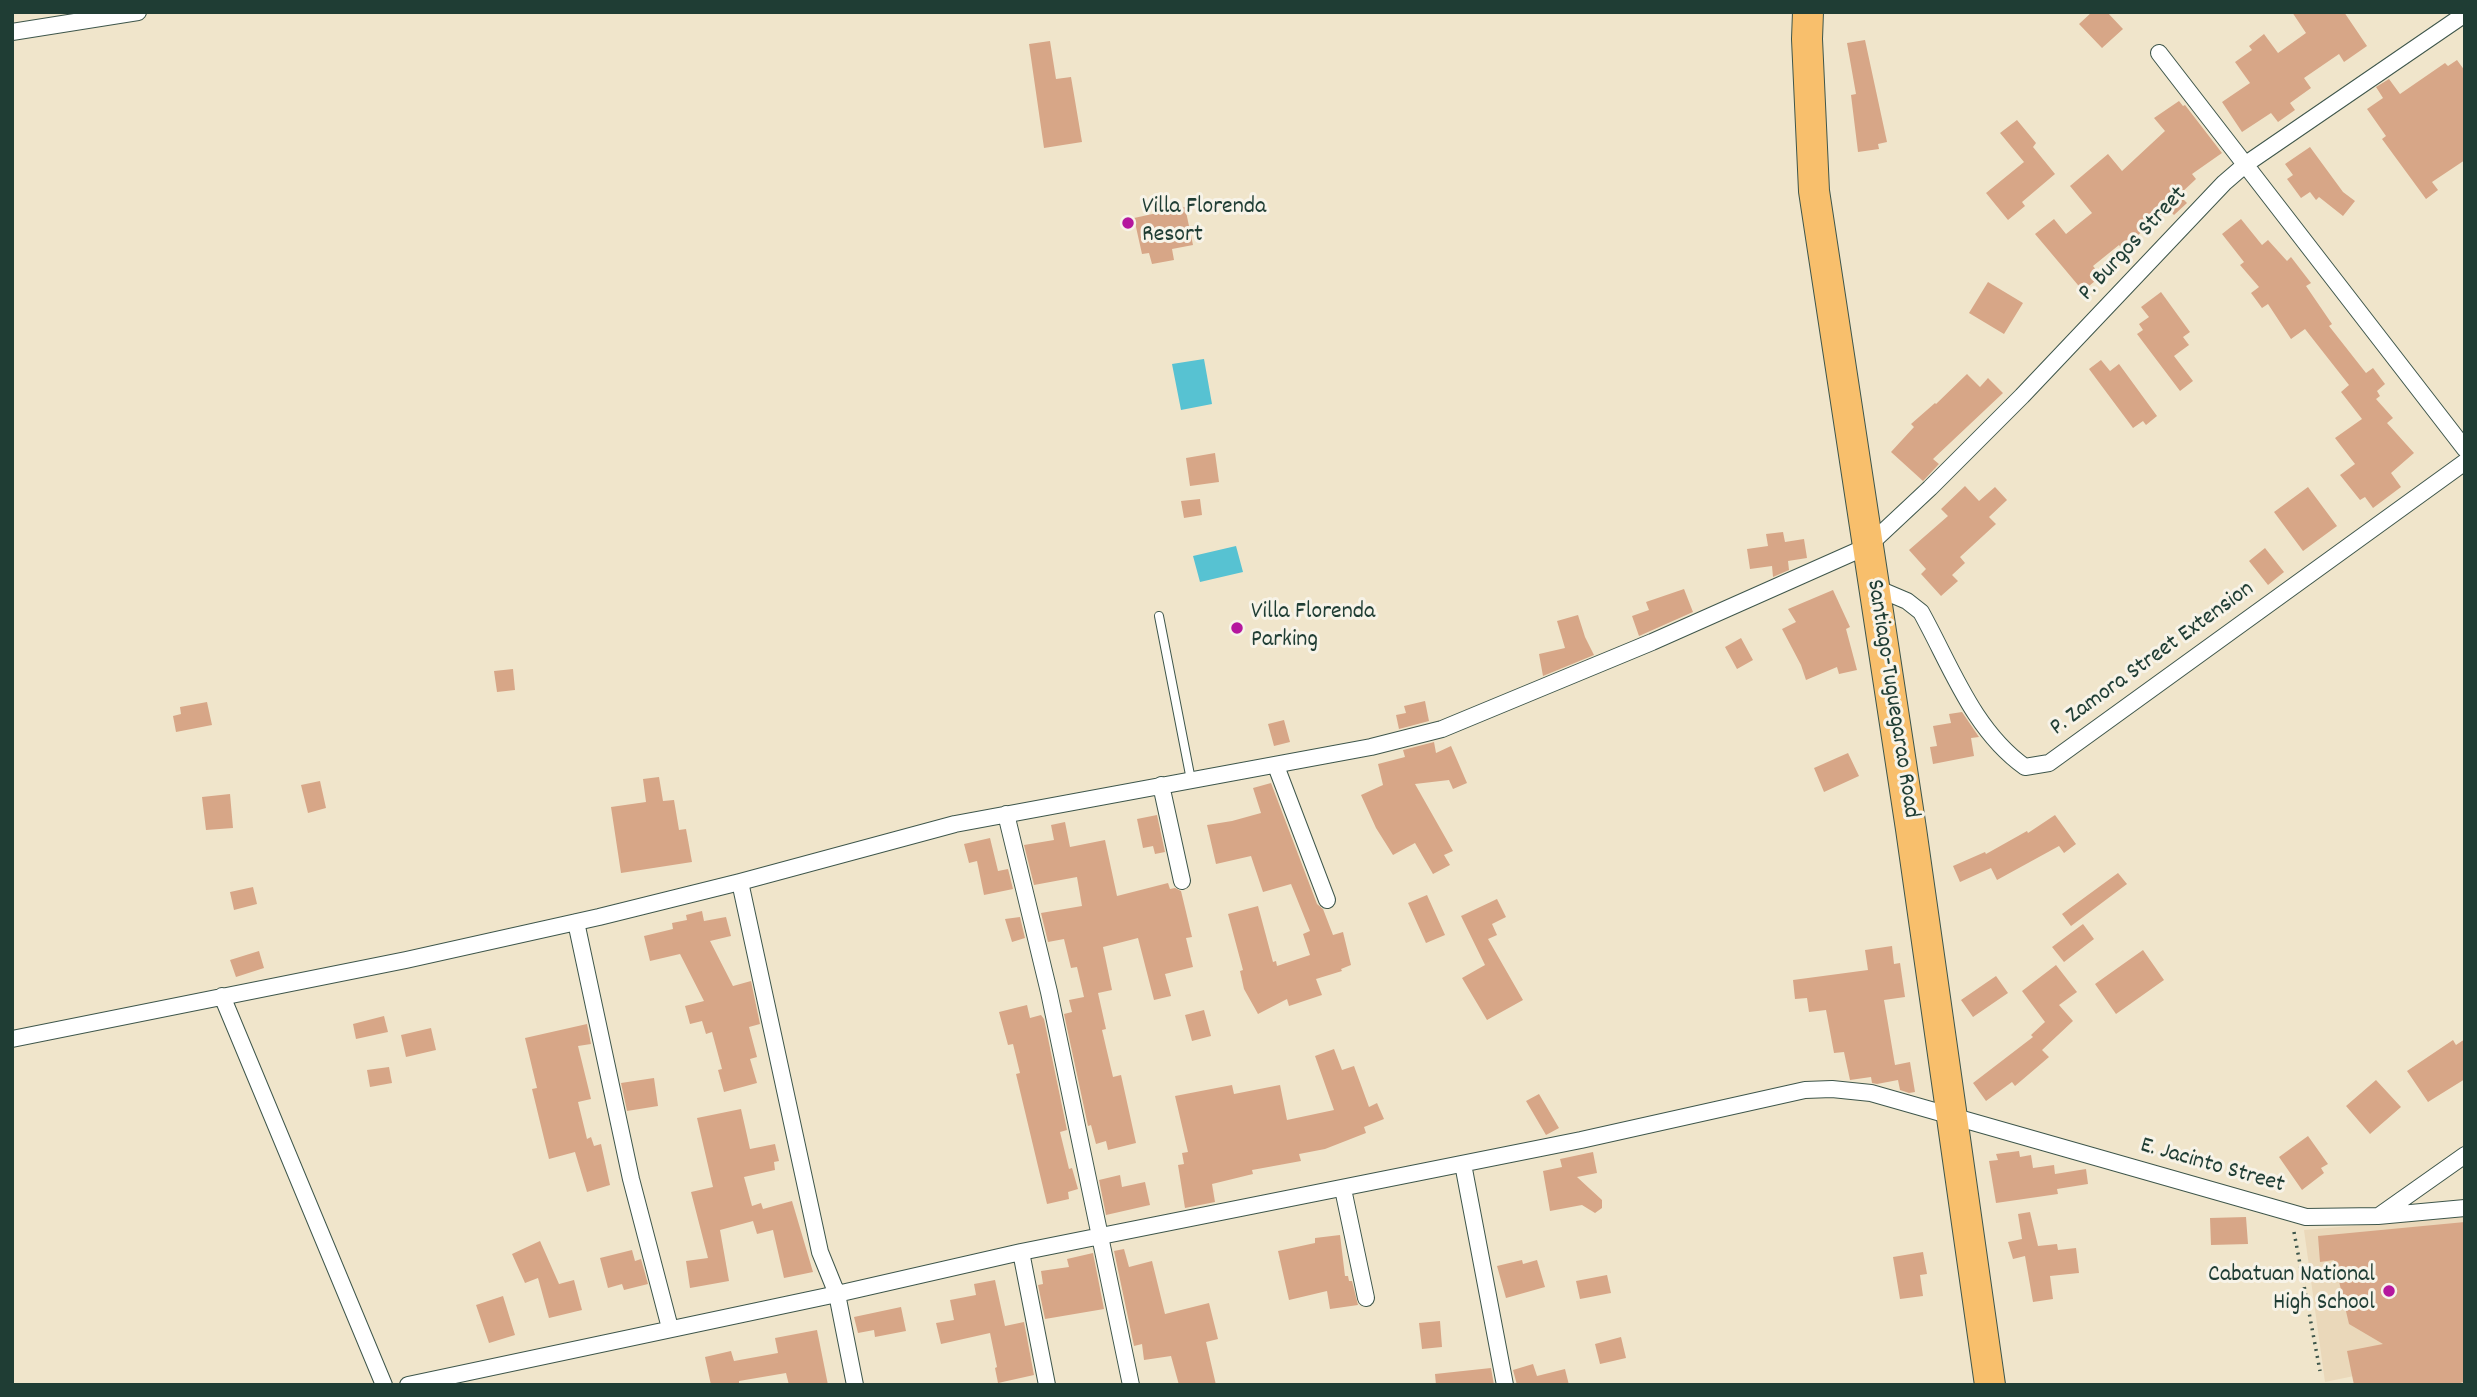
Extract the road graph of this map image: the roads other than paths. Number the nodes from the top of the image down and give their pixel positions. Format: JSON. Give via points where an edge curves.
{"nodes":[{"id":1,"x":138,"y":12,"type":"edge"},
{"id":2,"x":1808,"y":12,"type":"edge"},
{"id":3,"x":2465,"y":14,"type":"edge"},
{"id":4,"x":12,"y":32,"type":"edge"},
{"id":5,"x":2159,"y":53,"type":"dead end"},
{"id":6,"x":2246,"y":164,"type":"junction"},
{"id":7,"x":2465,"y":449,"type":"edge"},
{"id":8,"x":2465,"y":461,"type":"edge"},
{"id":9,"x":1868,"y":546,"type":"junction"},
{"id":10,"x":1874,"y":587,"type":"junction"},
{"id":11,"x":1159,"y":616,"type":"dead end"},
{"id":12,"x":1276,"y":766,"type":"junction"},
{"id":13,"x":1191,"y":780,"type":"junction"},
{"id":14,"x":1161,"y":785,"type":"junction"},
{"id":15,"x":1006,"y":814,"type":"junction"},
{"id":16,"x":1182,"y":881,"type":"dead end"},
{"id":17,"x":740,"y":883,"type":"junction"},
{"id":18,"x":1328,"y":900,"type":"dead end"},
{"id":19,"x":576,"y":922,"type":"junction"},
{"id":20,"x":222,"y":996,"type":"junction"},
{"id":21,"x":12,"y":1039,"type":"edge"},
{"id":22,"x":1953,"y":1116,"type":"junction"},
{"id":23,"x":2465,"y":1155,"type":"edge"},
{"id":24,"x":1463,"y":1164,"type":"junction"},
{"id":25,"x":1343,"y":1189,"type":"junction"},
{"id":26,"x":2465,"y":1208,"type":"edge"},
{"id":27,"x":2378,"y":1216,"type":"junction"},
{"id":28,"x":1100,"y":1235,"type":"junction"},
{"id":29,"x":1021,"y":1252,"type":"junction"},
{"id":30,"x":837,"y":1294,"type":"junction"},
{"id":31,"x":1366,"y":1298,"type":"dead end"},
{"id":32,"x":670,"y":1328,"type":"junction"},
{"id":33,"x":383,"y":1385,"type":"edge"},
{"id":34,"x":408,"y":1385,"type":"edge"},
{"id":35,"x":855,"y":1385,"type":"edge"},
{"id":36,"x":1047,"y":1385,"type":"edge"},
{"id":37,"x":1131,"y":1385,"type":"edge"},
{"id":38,"x":1505,"y":1385,"type":"edge"},
{"id":39,"x":1990,"y":1385,"type":"edge"}],
"edges":[{"from":1,"to":4,"type":"street"},
{"from":2,"to":9,"type":"highway","name":"Santiago-Tuguegarao Road","via":[[1814,191]]},
{"from":3,"to":6,"type":"street","name":"P. Burgos Street"},
{"from":5,"to":6,"type":"street"},
{"from":6,"to":7,"type":"street"},
{"from":6,"to":9,"type":"street","name":"P. Burgos Street","via":[[2013,405]]},
{"from":8,"to":10,"type":"street","name":"P. Zamora Street Extension","via":[[2049,763],[2025,767],[2004,752],[1984,727],[1921,612]]},
{"from":9,"to":10,"type":"highway","name":"Santiago-Tuguegarao Road"},
{"from":9,"to":12,"type":"street","name":"P. Burgos Street","via":[[1442,729]]},
{"from":10,"to":22,"type":"highway","name":"Santiago-Tuguegarao Road"},
{"from":11,"to":13,"type":"lane"},
{"from":12,"to":13,"type":"street","name":"P. Burgos Street"},
{"from":12,"to":18,"type":"street"},
{"from":13,"to":14,"type":"street","name":"P. Burgos Street"},
{"from":14,"to":15,"type":"street","name":"P. Burgos Street"},
{"from":14,"to":16,"type":"street"},
{"from":15,"to":17,"type":"street","name":"P. Burgos Street"},
{"from":15,"to":28,"type":"street"},
{"from":17,"to":19,"type":"street","name":"P. Burgos Street"},
{"from":17,"to":30,"type":"street","via":[[820,1252]]},
{"from":19,"to":20,"type":"street","name":"P. Burgos Street"},
{"from":19,"to":32,"type":"street","via":[[631,1179]]},
{"from":20,"to":21,"type":"street","name":"P. Burgos Street"},
{"from":20,"to":33,"type":"street"},
{"from":22,"to":24,"type":"street","name":"E. Jacinto Street","via":[[1871,1093],[1805,1090]]},
{"from":22,"to":27,"type":"street","name":"E. Jacinto Street","via":[[2290,1213]]},
{"from":22,"to":39,"type":"highway","name":"Santiago-Tuguegarao Road"},
{"from":23,"to":27,"type":"street"},
{"from":24,"to":25,"type":"street","name":"E. Jacinto Street"},
{"from":24,"to":38,"type":"street"},
{"from":25,"to":28,"type":"street","name":"E. Jacinto Street"},
{"from":25,"to":31,"type":"street"},
{"from":26,"to":27,"type":"street","name":"E. Jacinto Street"},
{"from":28,"to":29,"type":"street","name":"E. Jacinto Street"},
{"from":28,"to":37,"type":"street"},
{"from":29,"to":30,"type":"street","name":"E. Jacinto Street"},
{"from":29,"to":36,"type":"street"},
{"from":30,"to":32,"type":"street","name":"E. Jacinto Street"},
{"from":30,"to":35,"type":"street"},
{"from":32,"to":34,"type":"street","name":"E. Jacinto Street"}]}
